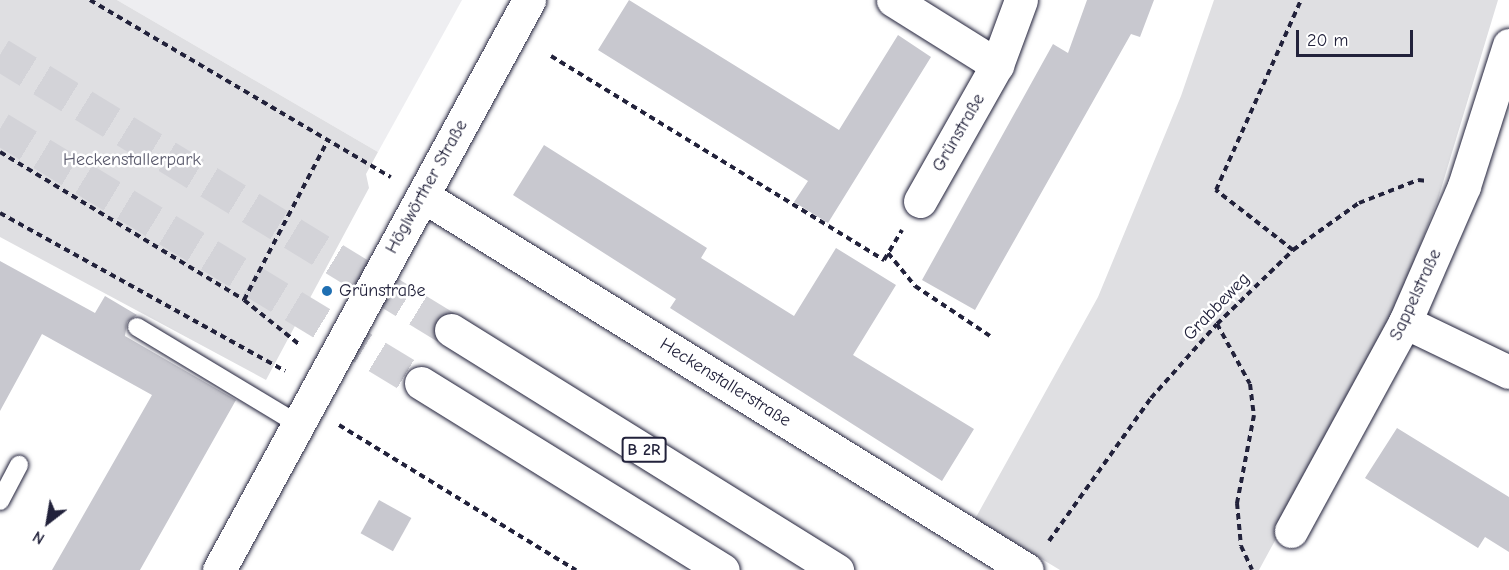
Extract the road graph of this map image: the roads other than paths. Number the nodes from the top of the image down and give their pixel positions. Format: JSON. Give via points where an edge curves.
{"nodes":[{"id":1,"x":529,"y":0,"type":"edge"},
{"id":2,"x":893,"y":0,"type":"edge"},
{"id":3,"x":1021,"y":0,"type":"edge"},
{"id":4,"x":1509,"y":45,"type":"edge"},
{"id":5,"x":998,"y":65,"type":"junction"},
{"id":6,"x":423,"y":196,"type":"junction"},
{"id":7,"x":920,"y":201,"type":"road end"},
{"id":8,"x":1405,"y":322,"type":"junction"},
{"id":9,"x":137,"y":327,"type":"dead end"},
{"id":10,"x":451,"y":330,"type":"tunnel mouth"},
{"id":11,"x":1509,"y":372,"type":"edge"},
{"id":12,"x":421,"y":383,"type":"tunnel mouth"},
{"id":13,"x":303,"y":415,"type":"junction"},
{"id":14,"x":19,"y":465,"type":"dead end"},
{"id":15,"x":0,"y":501,"type":"edge"},
{"id":16,"x":1291,"y":531,"type":"dead end"},
{"id":17,"x":219,"y":570,"type":"edge"},
{"id":18,"x":723,"y":570,"type":"edge"},
{"id":19,"x":837,"y":570,"type":"edge"},
{"id":20,"x":1027,"y":570,"type":"edge"}],
"edges":[{"from":1,"to":6,"type":"main road","name":"Höglwörther Straße"},
{"from":2,"to":5,"type":"main road"},
{"from":3,"to":5,"type":"main road","name":"Grünstraße"},
{"from":4,"to":8,"type":"main road","name":"Sappelstraße","via":[[1464,186]]},
{"from":5,"to":7,"type":"main road","name":"Grünstraße"},
{"from":6,"to":13,"type":"main road","name":"Höglwörther Straße"},
{"from":6,"to":20,"type":"main road","name":"Heckenstallerstraße"},
{"from":8,"to":11,"type":"main road"},
{"from":8,"to":16,"type":"main road","name":"Sappelstraße"},
{"from":9,"to":13,"type":"lane"},
{"from":10,"to":19,"type":"main road","number":"B 2R"},
{"from":12,"to":18,"type":"main road"},
{"from":13,"to":17,"type":"main road","name":"Höglwörther Straße"},
{"from":14,"to":15,"type":"lane"}]}
